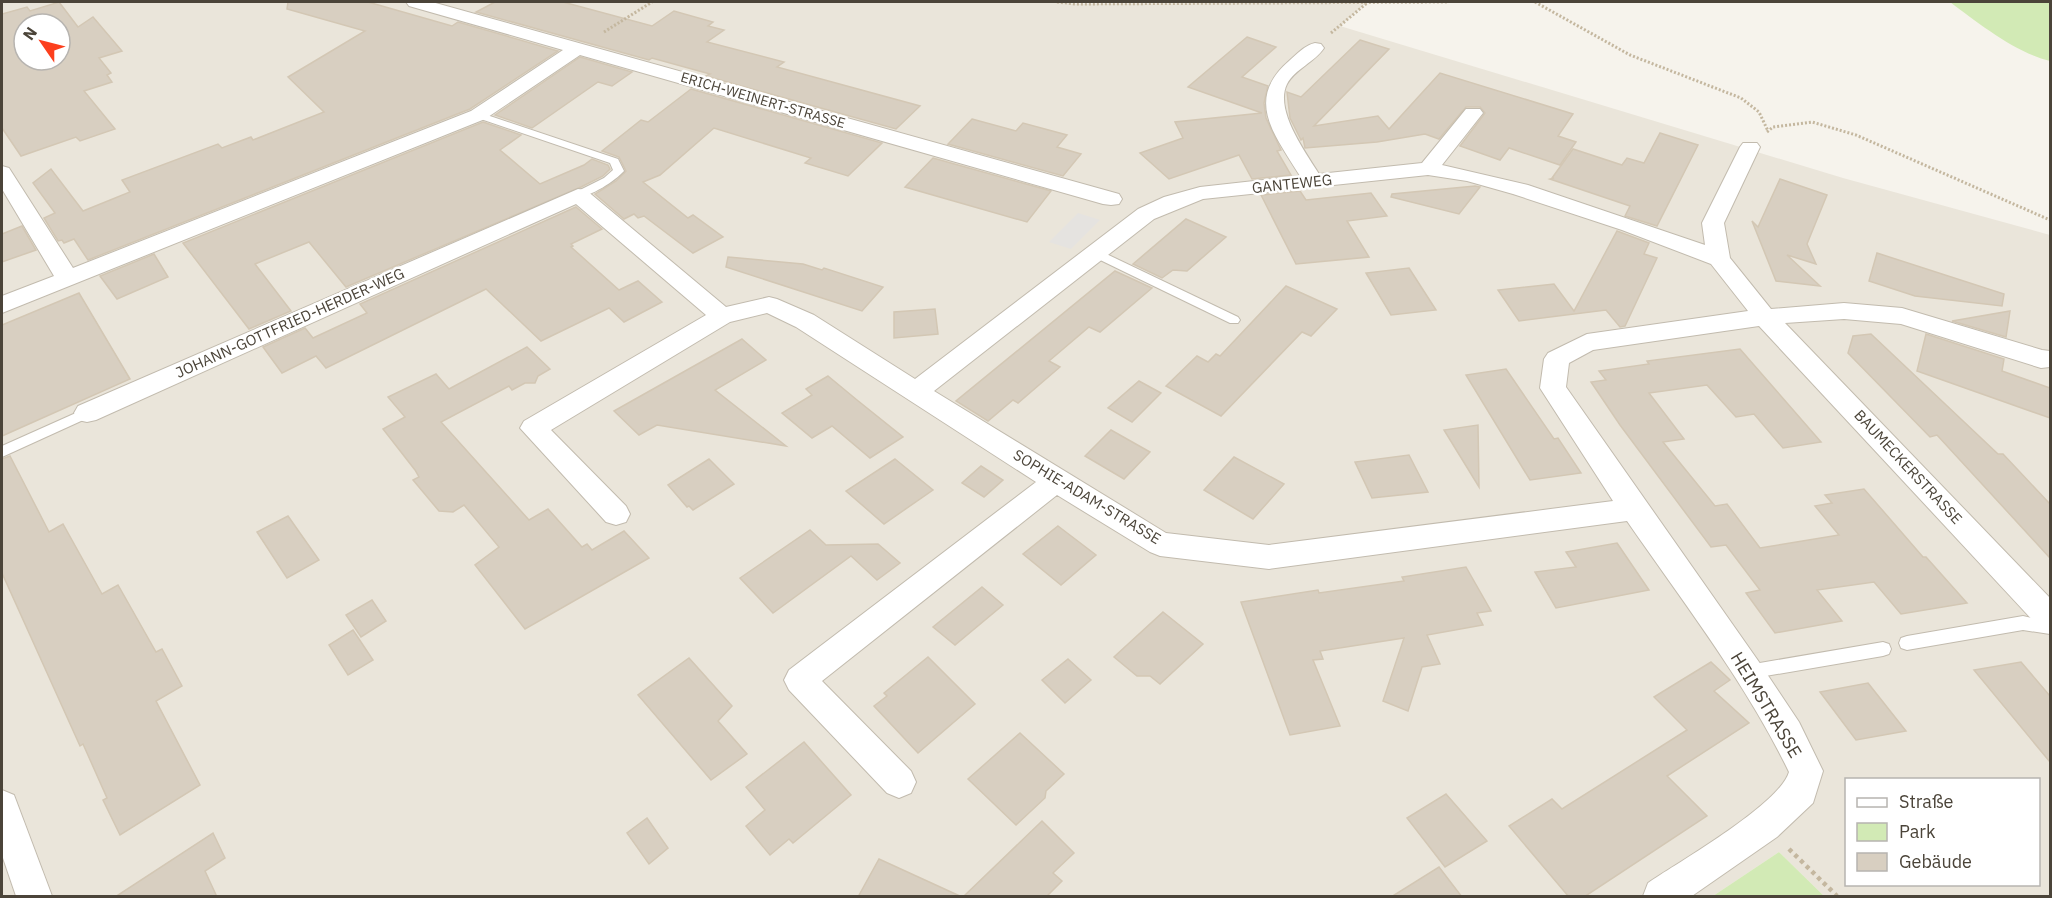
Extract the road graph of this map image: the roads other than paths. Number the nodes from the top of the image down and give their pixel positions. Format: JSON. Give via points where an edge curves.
{"nodes":[{"id":1,"x":415,"y":2,"type":"edge"},
{"id":2,"x":578,"y":48,"type":"junction"},
{"id":3,"x":1315,"y":48,"type":"road end"},
{"id":4,"x":1473,"y":113,"type":"dead end"},
{"id":5,"x":478,"y":115,"type":"junction"},
{"id":6,"x":1759,"y":139,"type":"road end"},
{"id":7,"x":1428,"y":170,"type":"junction"},
{"id":8,"x":2,"y":172,"type":"edge"},
{"id":9,"x":1313,"y":181,"type":"junction"},
{"id":10,"x":578,"y":195,"type":"junction"},
{"id":11,"x":1111,"y":199,"type":"dead end"},
{"id":12,"x":1096,"y":253,"type":"junction"},
{"id":13,"x":1719,"y":259,"type":"junction"},
{"id":14,"x":67,"y":278,"type":"junction"},
{"id":15,"x":2,"y":305,"type":"edge"},
{"id":16,"x":722,"y":316,"type":"junction"},
{"id":17,"x":1765,"y":317,"type":"junction"},
{"id":18,"x":1234,"y":320,"type":"dead end"},
{"id":19,"x":2050,"y":359,"type":"edge"},
{"id":20,"x":916,"y":392,"type":"junction"},
{"id":21,"x":87,"y":413,"type":"joint"},
{"id":22,"x":2,"y":452,"type":"edge"},
{"id":23,"x":1056,"y":481,"type":"junction"},
{"id":24,"x":1634,"y":508,"type":"junction"},
{"id":25,"x":616,"y":514,"type":"dead end"},
{"id":26,"x":2050,"y":618,"type":"edge"},
{"id":27,"x":2050,"y":628,"type":"edge"},
{"id":28,"x":1907,"y":643,"type":"dead end"},
{"id":29,"x":1883,"y":649,"type":"dead end"},
{"id":30,"x":1749,"y":672,"type":"junction"},
{"id":31,"x":899,"y":782,"type":"dead end"},
{"id":32,"x":2,"y":807,"type":"edge"},
{"id":33,"x":34,"y":897,"type":"edge"},
{"id":34,"x":1661,"y":897,"type":"edge"}],
"edges":[{"from":1,"to":2,"type":"street","name":"ERICH-WEINERT-STRASSE"},
{"from":2,"to":5,"type":"street"},
{"from":2,"to":11,"type":"street","name":"ERICH-WEINERT-STRASSE"},
{"from":3,"to":9,"type":"street","via":[[1278,84],[1273,100],[1277,117]]},
{"from":4,"to":7,"type":"street"},
{"from":5,"to":10,"type":"lane","via":[[614,161],[619,171]]},
{"from":5,"to":14,"type":"street"},
{"from":6,"to":13,"type":"street","name":"BAUMECKERSTRASSE","via":[[1713,223]]},
{"from":7,"to":9,"type":"street","name":"GANTEWEG"},
{"from":7,"to":13,"type":"street","name":"GANTEWEG","via":[[1466,173],[1501,182]]},
{"from":8,"to":14,"type":"street"},
{"from":9,"to":12,"type":"street","name":"GANTEWEG","via":[[1200,193],[1172,202],[1146,214]]},
{"from":10,"to":16,"type":"street"},
{"from":10,"to":21,"type":"street","name":"JOHANN-GOTTFRIED-HERDER-WEG"},
{"from":12,"to":18,"type":"lane"},
{"from":12,"to":20,"type":"street","name":"GANTEWEG"},
{"from":13,"to":17,"type":"street","name":"BAUMECKERSTRASSE"},
{"from":14,"to":15,"type":"street"},
{"from":16,"to":20,"type":"street","name":"SOPHIE-ADAM-STRASSE","via":[[769,305],[805,321]]},
{"from":16,"to":25,"type":"street","name":"SOPHIE-ADAM-STRASSE","via":[[533,428]]},
{"from":17,"to":19,"type":"street","via":[[1844,311],[1902,316]]},
{"from":17,"to":24,"type":"street","via":[[1587,342],[1557,359],[1553,388]]},
{"from":17,"to":26,"type":"street","name":"BAUMECKERSTRASSE"},
{"from":20,"to":23,"type":"street","name":"SOPHIE-ADAM-STRASSE"},
{"from":21,"to":22,"type":"lane","name":"JOHANN-GOTTFRIED-HERDER-WEG"},
{"from":23,"to":24,"type":"street","name":"SOPHIE-ADAM-STRASSE","via":[[1160,544],[1269,557]]},
{"from":23,"to":31,"type":"street","via":[[800,680]]},
{"from":24,"to":30,"type":"street","name":"HEIMSTRASSE"},
{"from":27,"to":28,"type":"lane","via":[[2023,622]]},
{"from":29,"to":30,"type":"lane"},
{"from":30,"to":34,"type":"street","name":"HEIMSTRASSE","via":[[1806,771],[1801,791],[1765,825]]},
{"from":32,"to":33,"type":"street"}]}
